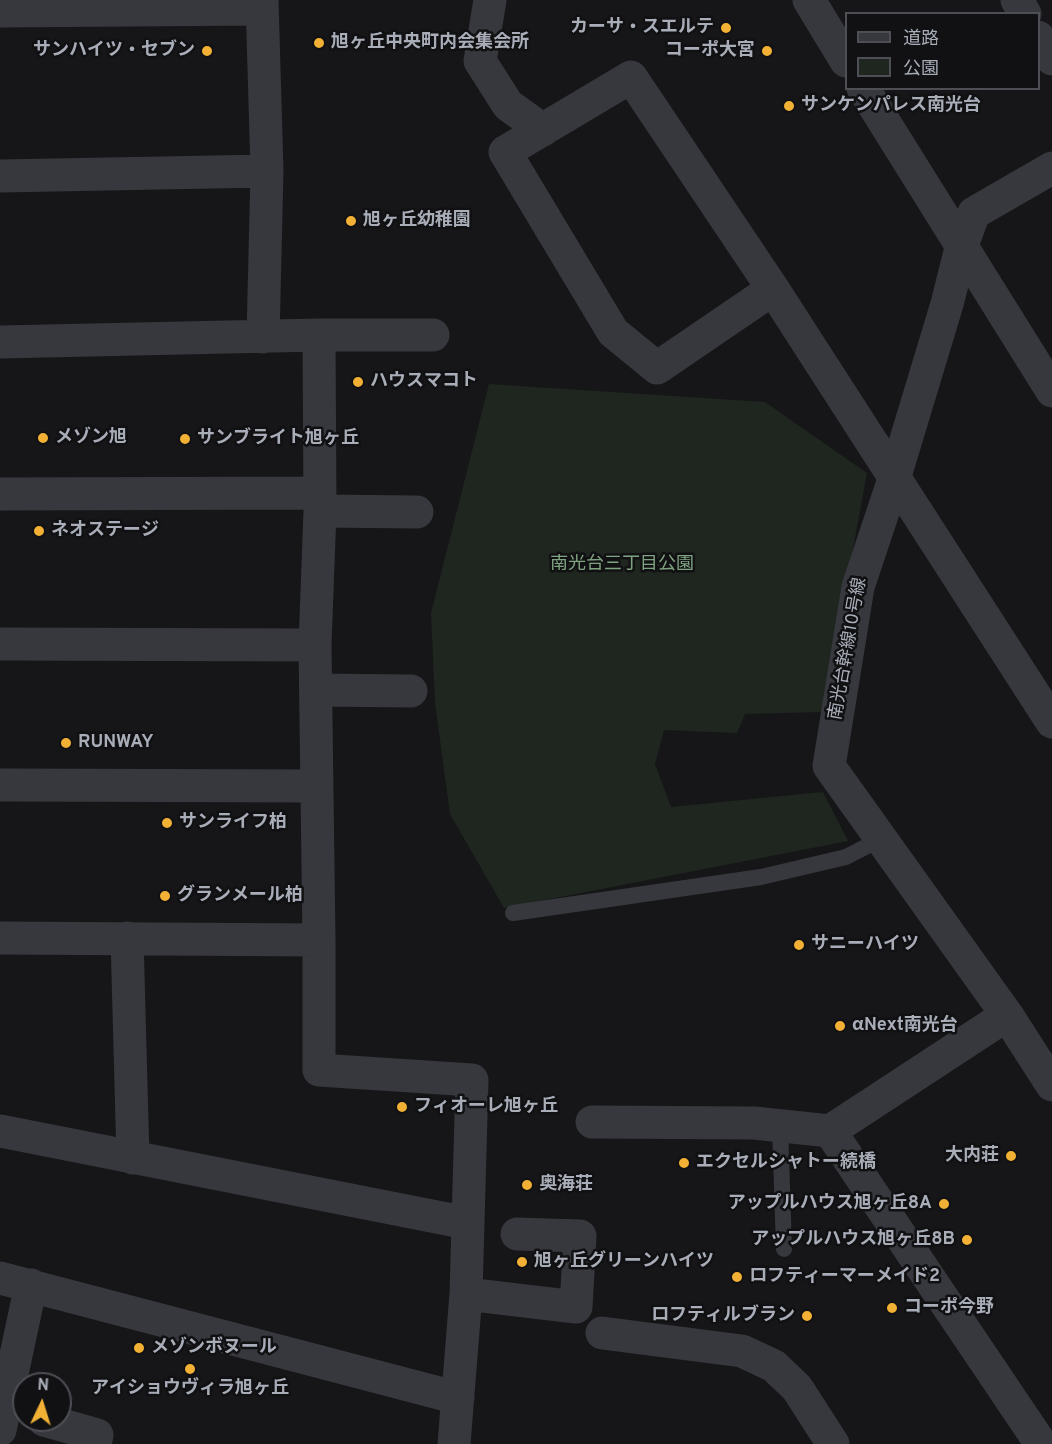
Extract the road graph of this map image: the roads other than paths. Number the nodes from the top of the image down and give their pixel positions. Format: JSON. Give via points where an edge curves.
{"nodes":[{"id":1,"x":490,"y":0,"type":"edge"},
{"id":2,"x":809,"y":0,"type":"edge"},
{"id":3,"x":262,"y":4,"type":"edge"},
{"id":4,"x":0,"y":11,"type":"edge"},
{"id":5,"x":1040,"y":40,"type":"edge"},
{"id":6,"x":1052,"y":59,"type":"edge"},
{"id":7,"x":845,"y":60,"type":"edge"},
{"id":8,"x":864,"y":90,"type":"edge"},
{"id":9,"x":543,"y":130,"type":"junction"},
{"id":10,"x":1052,"y":168,"type":"edge"},
{"id":11,"x":267,"y":171,"type":"junction"},
{"id":12,"x":0,"y":176,"type":"edge"},
{"id":13,"x":961,"y":248,"type":"junction"},
{"id":14,"x":773,"y":289,"type":"junction"},
{"id":15,"x":319,"y":334,"type":"junction"},
{"id":16,"x":433,"y":335,"type":"dead end"},
{"id":17,"x":263,"y":337,"type":"junction"},
{"id":18,"x":0,"y":342,"type":"edge"},
{"id":19,"x":1052,"y":391,"type":"edge"},
{"id":20,"x":895,"y":476,"type":"junction"},
{"id":21,"x":0,"y":494,"type":"edge"},
{"id":22,"x":320,"y":502,"type":"junction"},
{"id":23,"x":417,"y":512,"type":"dead end"},
{"id":24,"x":0,"y":644,"type":"edge"},
{"id":25,"x":315,"y":645,"type":"junction"},
{"id":26,"x":316,"y":690,"type":"junction"},
{"id":27,"x":411,"y":692,"type":"dead end"},
{"id":28,"x":1052,"y":722,"type":"edge"},
{"id":29,"x":0,"y":785,"type":"edge"},
{"id":30,"x":316,"y":786,"type":"junction"},
{"id":31,"x":881,"y":839,"type":"junction"},
{"id":32,"x":513,"y":914,"type":"dead end"},
{"id":33,"x":0,"y":938,"type":"edge"},
{"id":34,"x":127,"y":938,"type":"junction"},
{"id":35,"x":319,"y":940,"type":"junction"},
{"id":36,"x":1007,"y":1015,"type":"junction"},
{"id":37,"x":1052,"y":1085,"type":"edge"},
{"id":38,"x":592,"y":1122,"type":"dead end"},
{"id":39,"x":780,"y":1125,"type":"junction"},
{"id":40,"x":0,"y":1131,"type":"edge"},
{"id":41,"x":830,"y":1131,"type":"junction"},
{"id":42,"x":133,"y":1158,"type":"junction"},
{"id":43,"x":467,"y":1223,"type":"junction"},
{"id":44,"x":517,"y":1234,"type":"dead end"},
{"id":45,"x":784,"y":1249,"type":"dead end"},
{"id":46,"x":15,"y":1282,"type":"edge"},
{"id":47,"x":466,"y":1294,"type":"junction"},
{"id":48,"x":602,"y":1333,"type":"dead end"},
{"id":49,"x":458,"y":1398,"type":"junction"},
{"id":50,"x":9,"y":1418,"type":"edge"},
{"id":51,"x":72,"y":1428,"type":"edge"},
{"id":52,"x":95,"y":1444,"type":"edge"},
{"id":53,"x":454,"y":1444,"type":"edge"},
{"id":54,"x":833,"y":1444,"type":"edge"},
{"id":55,"x":1041,"y":1444,"type":"edge"}],
"edges":[{"from":1,"to":9,"type":"street","via":[[480,60],[508,105]]},
{"from":2,"to":7,"type":"street"},
{"from":3,"to":4,"type":"street"},
{"from":3,"to":11,"type":"street"},
{"from":5,"to":6,"type":"street"},
{"from":8,"to":13,"type":"street"},
{"from":9,"to":14,"type":"street","via":[[631,77]]},
{"from":9,"to":14,"type":"street","via":[[505,152],[613,332],[657,368]]},
{"from":10,"to":13,"type":"street","name":"南光台幹線10号線","via":[[974,213]]},
{"from":11,"to":12,"type":"street"},
{"from":11,"to":17,"type":"street"},
{"from":13,"to":19,"type":"street"},
{"from":13,"to":20,"type":"street","name":"南光台幹線10号線"},
{"from":14,"to":20,"type":"street"},
{"from":15,"to":16,"type":"street"},
{"from":15,"to":17,"type":"street"},
{"from":15,"to":22,"type":"street"},
{"from":17,"to":18,"type":"street"},
{"from":20,"to":28,"type":"street"},
{"from":20,"to":31,"type":"street","name":"南光台幹線10号線","via":[[858,587],[829,766]]},
{"from":21,"to":22,"type":"street"},
{"from":22,"to":23,"type":"street"},
{"from":22,"to":25,"type":"street"},
{"from":24,"to":25,"type":"street"},
{"from":25,"to":26,"type":"street"},
{"from":26,"to":27,"type":"street"},
{"from":26,"to":30,"type":"street"},
{"from":29,"to":30,"type":"street"},
{"from":30,"to":35,"type":"street"},
{"from":31,"to":32,"type":"lane","via":[[846,857],[760,877]]},
{"from":31,"to":36,"type":"street","name":"南光台幹線10号線"},
{"from":33,"to":34,"type":"street"},
{"from":34,"to":35,"type":"street"},
{"from":34,"to":42,"type":"street"},
{"from":35,"to":43,"type":"street","via":[[319,1070],[472,1080]]},
{"from":36,"to":37,"type":"street","name":"南光台幹線10号線"},
{"from":36,"to":41,"type":"street"},
{"from":38,"to":39,"type":"street"},
{"from":39,"to":41,"type":"street"},
{"from":39,"to":45,"type":"lane"},
{"from":40,"to":42,"type":"street"},
{"from":41,"to":55,"type":"street"},
{"from":42,"to":43,"type":"street"},
{"from":43,"to":47,"type":"street"},
{"from":44,"to":47,"type":"street","via":[[580,1236],[576,1308]]},
{"from":46,"to":49,"type":"street"},
{"from":46,"to":50,"type":"street"},
{"from":47,"to":49,"type":"street"},
{"from":48,"to":54,"type":"street","via":[[742,1351],[774,1366],[797,1388]]},
{"from":49,"to":53,"type":"street"},
{"from":51,"to":52,"type":"street","via":[[97,1435]]}]}
